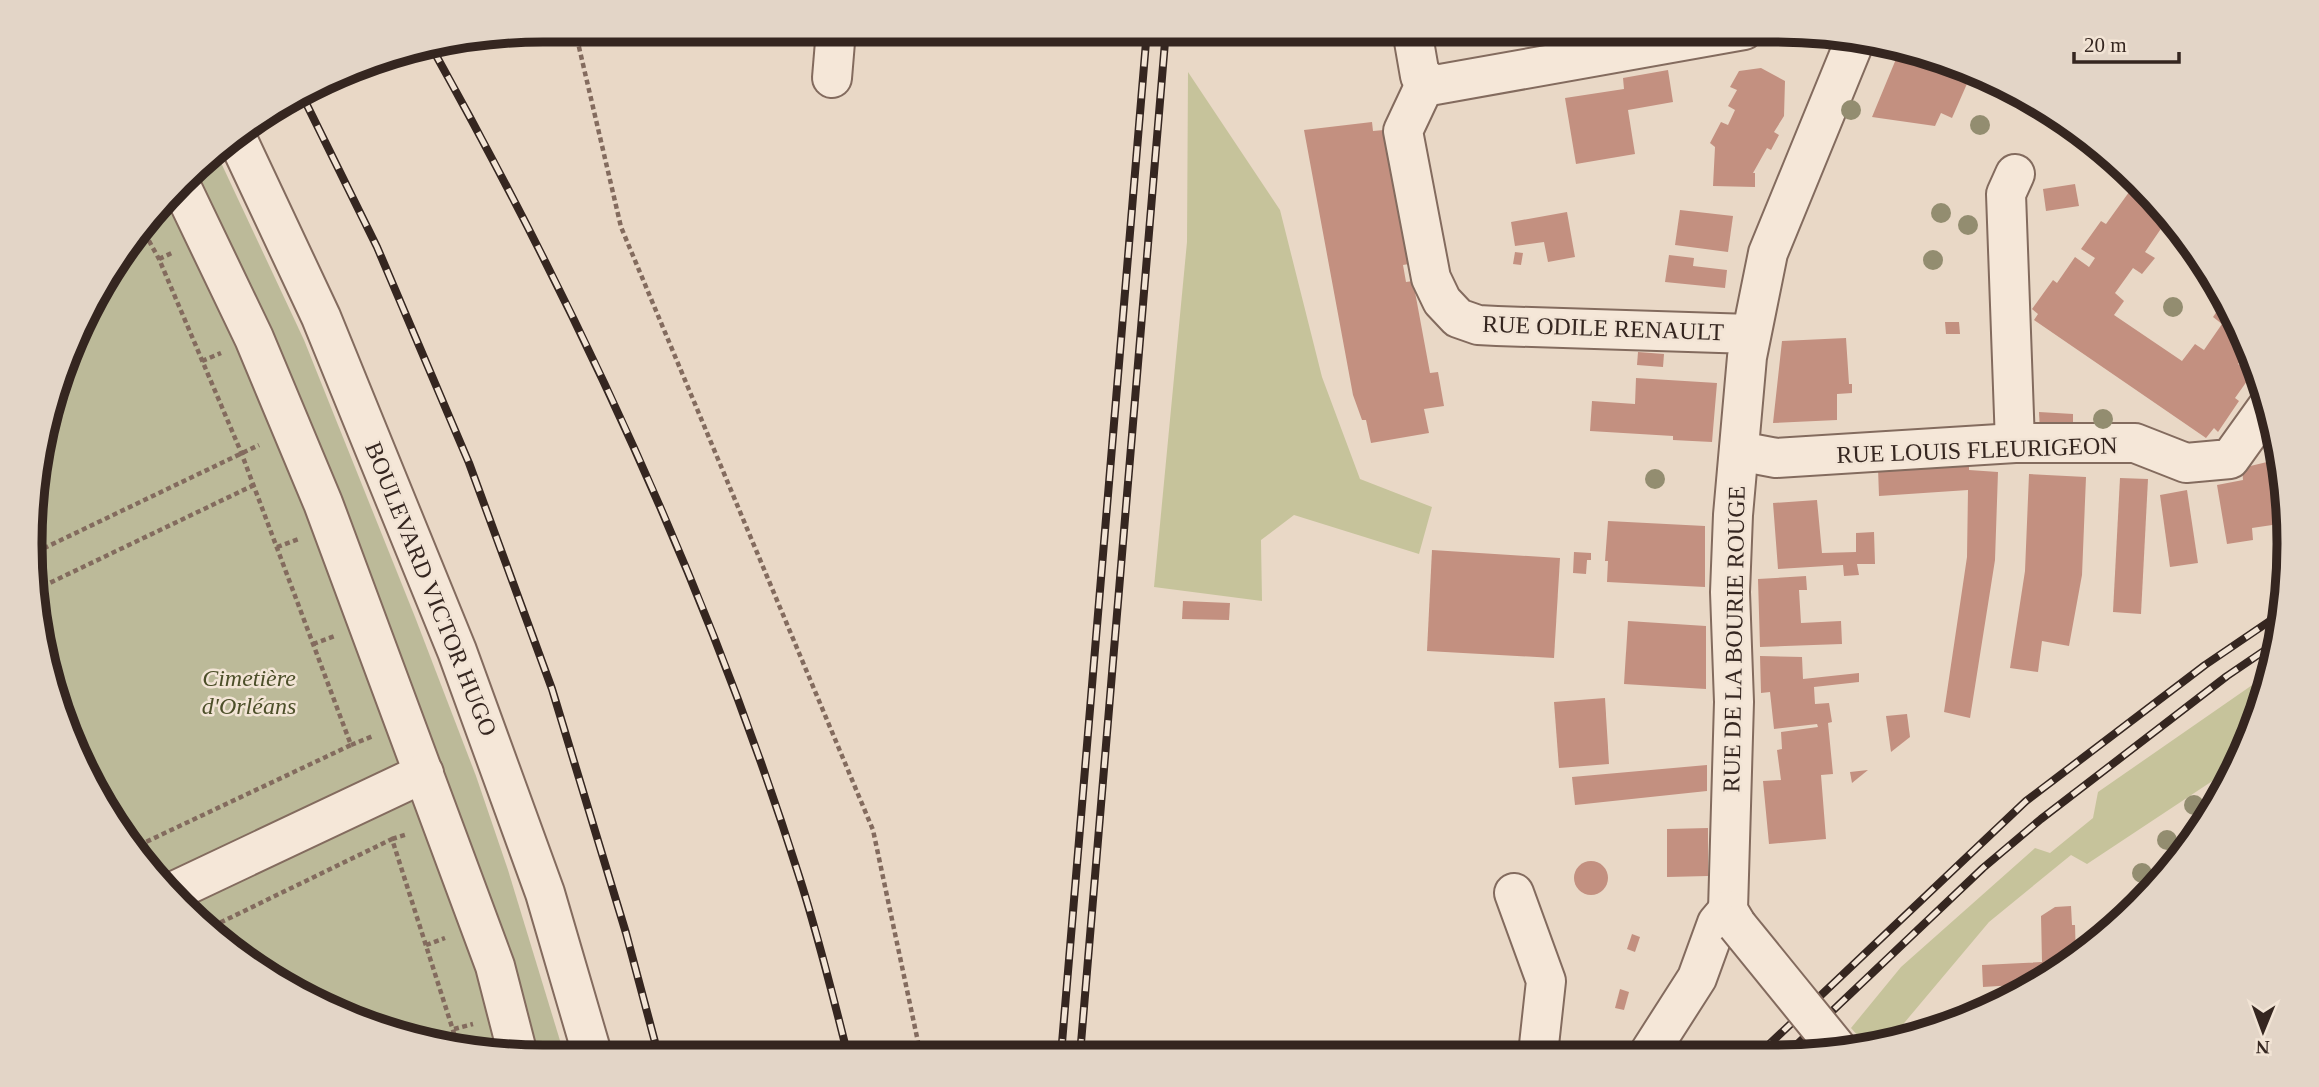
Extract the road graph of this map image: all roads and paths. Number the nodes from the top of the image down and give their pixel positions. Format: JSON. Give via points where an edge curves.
{"nodes":[{"id":1,"x":578,"y":42,"type":"edge"},
{"id":2,"x":835,"y":42,"type":"edge"},
{"id":3,"x":1414,"y":42,"type":"edge"},
{"id":4,"x":1677,"y":42,"type":"edge"},
{"id":5,"x":1852,"y":48,"type":"edge"},
{"id":6,"x":832,"y":78,"type":"dead end"},
{"id":7,"x":1427,"y":80,"type":"junction"},
{"id":8,"x":240,"y":145,"type":"edge"},
{"id":9,"x":2015,"y":174,"type":"dead end"},
{"id":10,"x":185,"y":194,"type":"edge"},
{"id":11,"x":147,"y":237,"type":"edge"},
{"id":12,"x":1751,"y":334,"type":"junction"},
{"id":13,"x":2261,"y":416,"type":"edge"},
{"id":14,"x":2015,"y":443,"type":"junction"},
{"id":15,"x":1739,"y":451,"type":"junction"},
{"id":16,"x":242,"y":452,"type":"junction"},
{"id":17,"x":254,"y":485,"type":"junction"},
{"id":18,"x":42,"y":549,"type":"edge"},
{"id":19,"x":44,"y":586,"type":"edge"},
{"id":20,"x":424,"y":773,"type":"junction"},
{"id":21,"x":142,"y":844,"type":"edge"},
{"id":22,"x":180,"y":888,"type":"edge"},
{"id":23,"x":1514,"y":893,"type":"dead end"},
{"id":24,"x":1732,"y":917,"type":"junction"},
{"id":25,"x":217,"y":924,"type":"edge"},
{"id":26,"x":455,"y":1037,"type":"edge"},
{"id":27,"x":1832,"y":1042,"type":"edge"},
{"id":28,"x":515,"y":1044,"type":"edge"},
{"id":29,"x":589,"y":1045,"type":"edge"},
{"id":30,"x":919,"y":1045,"type":"edge"},
{"id":31,"x":1539,"y":1045,"type":"edge"},
{"id":32,"x":1655,"y":1045,"type":"edge"}],
"edges":[{"from":1,"to":30,"type":"path","via":[[621,227],[873,830]]},
{"from":2,"to":6,"type":"street"},
{"from":3,"to":7,"type":"street","via":[[1420,76]]},
{"from":4,"to":7,"type":"street","via":[[1435,85]]},
{"from":5,"to":12,"type":"street","name":"RUE DE LA BOURIE ROUGE","via":[[1768,253]]},
{"from":7,"to":12,"type":"street","name":"RUE ODILE RENAULT","via":[[1403,131],[1431,278],[1442,301],[1458,318],[1478,325]]},
{"from":8,"to":29,"type":"street","name":"BOULEVARD VICTOR HUGO","via":[[321,317],[457,651],[545,893]]},
{"from":9,"to":14,"type":"street","via":[[2006,194]]},
{"from":10,"to":20,"type":"street","via":[[254,338],[323,503]]},
{"from":11,"to":16,"type":"path"},
{"from":12,"to":15,"type":"street","name":"RUE DE LA BOURIE ROUGE"},
{"from":13,"to":14,"type":"street","name":"RUE LOUIS FLEURIGEON","via":[[2230,459],[2186,463],[2135,443]]},
{"from":14,"to":15,"type":"street","name":"RUE LOUIS FLEURIGEON","via":[[1776,458]]},
{"from":15,"to":24,"type":"street","name":"RUE DE LA BOURIE ROUGE","via":[[1730,592]]},
{"from":16,"to":17,"type":"path"},
{"from":16,"to":18,"type":"path"},
{"from":17,"to":19,"type":"path"},
{"from":17,"to":21,"type":"path","via":[[351,745]]},
{"from":20,"to":22,"type":"street"},
{"from":20,"to":28,"type":"street","via":[[495,966]]},
{"from":23,"to":31,"type":"street","via":[[1546,981]]},
{"from":24,"to":27,"type":"street","bridge":true},
{"from":24,"to":32,"type":"street","via":[[1717,923],[1697,978]]},
{"from":25,"to":26,"type":"path","via":[[392,839]]}]}
